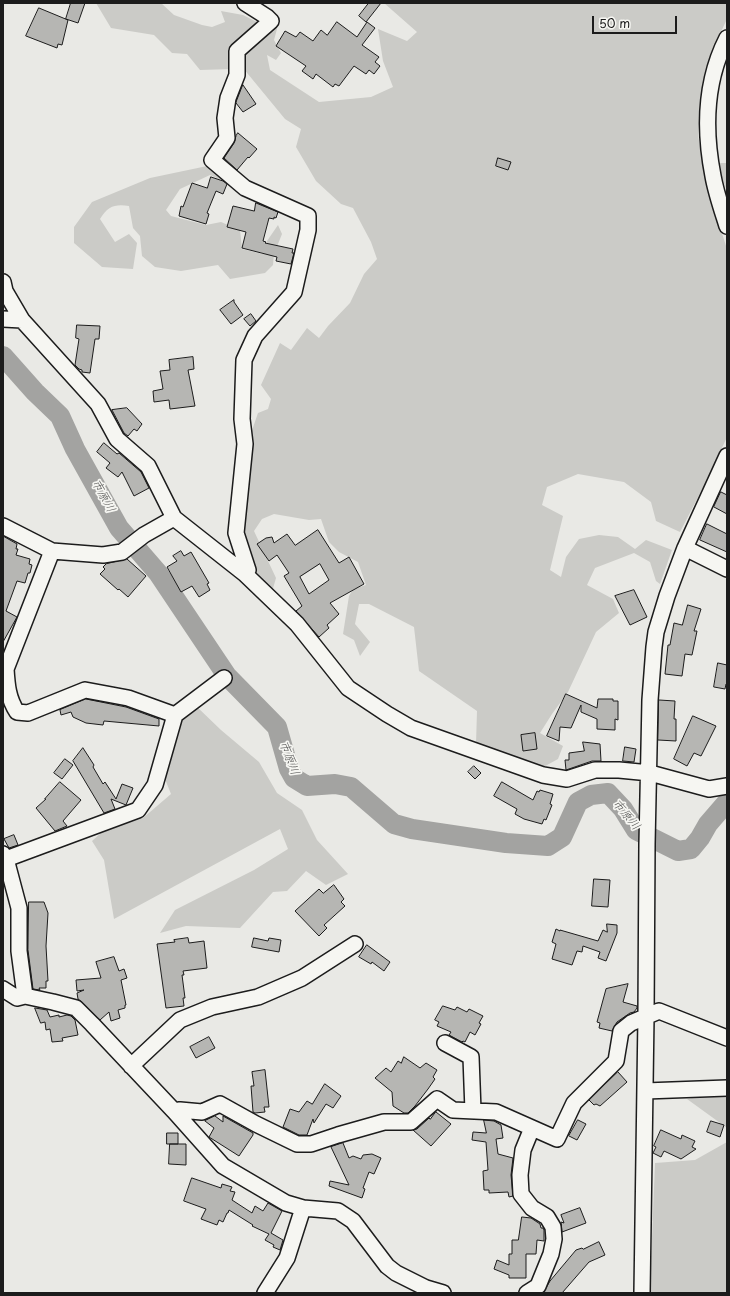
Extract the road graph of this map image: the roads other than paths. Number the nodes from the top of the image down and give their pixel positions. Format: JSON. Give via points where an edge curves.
{"nodes":[{"id":1,"x":245,"y":3,"type":"edge"},
{"id":2,"x":727,"y":38,"type":"edge"},
{"id":3,"x":727,"y":226,"type":"edge"},
{"id":4,"x":3,"y":282,"type":"edge"},
{"id":5,"x":3,"y":319,"type":"edge"},
{"id":6,"x":22,"y":320,"type":"junction"},
{"id":7,"x":727,"y":456,"type":"edge"},
{"id":8,"x":174,"y":518,"type":"junction"},
{"id":9,"x":3,"y":526,"type":"edge"},
{"id":10,"x":685,"y":548,"type":"junction"},
{"id":11,"x":52,"y":551,"type":"junction"},
{"id":12,"x":727,"y":569,"type":"edge"},
{"id":13,"x":245,"y":574,"type":"junction"},
{"id":14,"x":224,"y":678,"type":"dead end"},
{"id":15,"x":7,"y":703,"type":"edge"},
{"id":16,"x":175,"y":715,"type":"junction"},
{"id":17,"x":650,"y":773,"type":"junction"},
{"id":18,"x":727,"y":786,"type":"edge"},
{"id":19,"x":5,"y":856,"type":"edge"},
{"id":20,"x":355,"y":944,"type":"dead end"},
{"id":21,"x":3,"y":989,"type":"edge"},
{"id":22,"x":25,"y":996,"type":"junction"},
{"id":23,"x":646,"y":1016,"type":"junction"},
{"id":24,"x":727,"y":1038,"type":"edge"},
{"id":25,"x":444,"y":1042,"type":"dead end"},
{"id":26,"x":131,"y":1066,"type":"junction"},
{"id":27,"x":727,"y":1088,"type":"edge"},
{"id":28,"x":645,"y":1092,"type":"junction"},
{"id":29,"x":174,"y":1111,"type":"junction"},
{"id":30,"x":473,"y":1112,"type":"junction"},
{"id":31,"x":532,"y":1128,"type":"junction"},
{"id":32,"x":303,"y":1208,"type":"junction"},
{"id":33,"x":265,"y":1293,"type":"edge"},
{"id":34,"x":443,"y":1293,"type":"edge"},
{"id":35,"x":527,"y":1293,"type":"edge"},
{"id":36,"x":642,"y":1293,"type":"edge"}],
"edges":[{"from":1,"to":13,"type":"street","via":[[272,21],[237,51],[237,75],[228,98],[225,118],[227,138],[212,160],[245,188],[308,216],[308,230],[294,292],[255,336],[244,360],[242,419],[245,444],[236,533],[248,570]]},
{"from":2,"to":3,"type":"street","via":[[719,54],[710,90],[707,130],[713,177]]},
{"from":4,"to":6,"type":"street"},
{"from":5,"to":6,"type":"street"},
{"from":6,"to":8,"type":"street","via":[[98,404],[117,439],[148,466]]},
{"from":7,"to":10,"type":"street"},
{"from":8,"to":11,"type":"street","via":[[144,535],[122,552],[103,555]]},
{"from":8,"to":13,"type":"street"},
{"from":9,"to":11,"type":"street"},
{"from":10,"to":12,"type":"street"},
{"from":10,"to":17,"type":"street","via":[[656,632],[650,700]]},
{"from":11,"to":15,"type":"street","via":[[6,669]]},
{"from":13,"to":17,"type":"street","via":[[297,624],[348,688],[411,728],[543,775],[567,779],[595,770]]},
{"from":14,"to":16,"type":"street"},
{"from":15,"to":16,"type":"street","via":[[17,712],[28,713],[85,690],[128,698]]},
{"from":16,"to":19,"type":"street","via":[[155,785],[138,810]]},
{"from":17,"to":18,"type":"street","via":[[709,789]]},
{"from":17,"to":23,"type":"street"},
{"from":19,"to":22,"type":"street","via":[[19,908],[19,951]]},
{"from":20,"to":26,"type":"street","via":[[302,978],[258,997],[212,1007],[180,1020]]},
{"from":21,"to":22,"type":"street","via":[[17,998]]},
{"from":22,"to":26,"type":"street","via":[[76,1008]]},
{"from":23,"to":24,"type":"street","via":[[659,1011]]},
{"from":23,"to":28,"type":"street"},
{"from":23,"to":31,"type":"street","via":[[621,1031],[616,1061],[574,1103],[557,1139]]},
{"from":25,"to":30,"type":"street","via":[[471,1057]]},
{"from":26,"to":29,"type":"street"},
{"from":27,"to":28,"type":"street"},
{"from":28,"to":36,"type":"street"},
{"from":29,"to":30,"type":"street","via":[[202,1112],[220,1104],[297,1144],[312,1144],[384,1122],[411,1122],[437,1099],[453,1110]]},
{"from":29,"to":32,"type":"street","via":[[223,1166],[286,1203]]},
{"from":30,"to":31,"type":"street","via":[[496,1112]]},
{"from":31,"to":35,"type":"street","via":[[523,1150],[521,1194],[532,1208],[547,1217],[553,1227],[554,1239],[538,1286]]},
{"from":32,"to":33,"type":"street","via":[[287,1258]]},
{"from":32,"to":34,"type":"street","via":[[338,1210],[353,1221],[387,1266],[426,1288]]}]}
